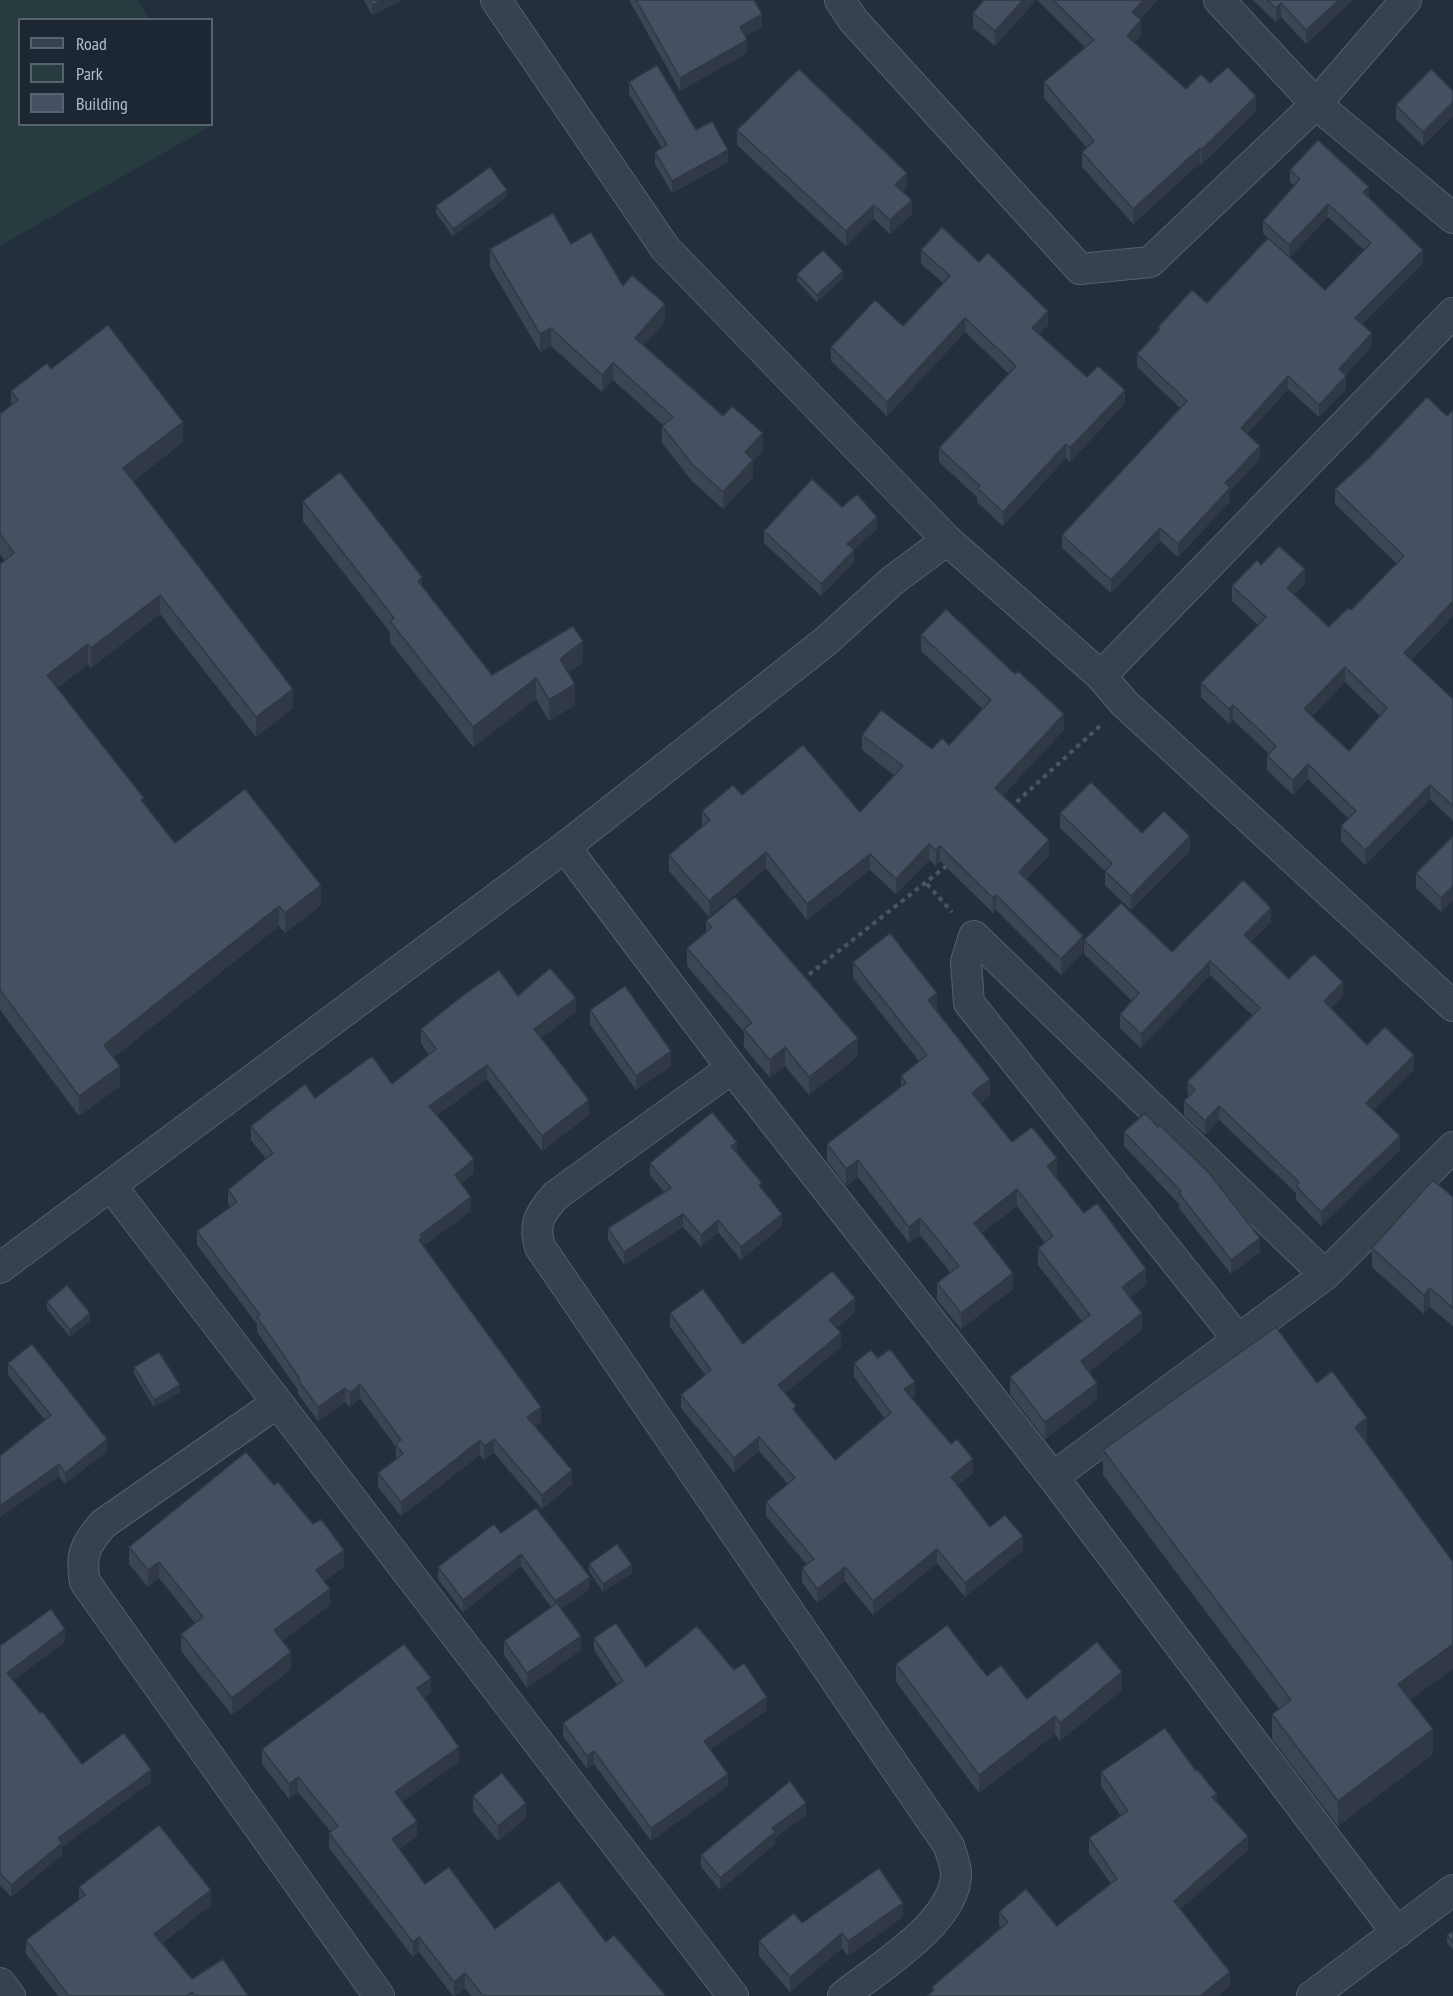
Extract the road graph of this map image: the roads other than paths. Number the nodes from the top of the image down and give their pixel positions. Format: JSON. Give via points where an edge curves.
{"nodes":[{"id":1,"x":496,"y":0,"type":"edge"},
{"id":2,"x":840,"y":0,"type":"edge"},
{"id":3,"x":1219,"y":0,"type":"edge"},
{"id":4,"x":1406,"y":0,"type":"edge"},
{"id":5,"x":1316,"y":104,"type":"junction"},
{"id":6,"x":1453,"y":218,"type":"edge"},
{"id":7,"x":1453,"y":313,"type":"edge"},
{"id":8,"x":947,"y":540,"type":"junction"},
{"id":9,"x":1101,"y":676,"type":"junction"},
{"id":10,"x":565,"y":847,"type":"junction"},
{"id":11,"x":1453,"y":1006,"type":"edge"},
{"id":12,"x":732,"y":1068,"type":"junction"},
{"id":13,"x":1453,"y":1147,"type":"edge"},
{"id":14,"x":112,"y":1187,"type":"junction"},
{"id":15,"x":0,"y":1268,"type":"edge"},
{"id":16,"x":1325,"y":1275,"type":"junction"},
{"id":17,"x":1236,"y":1338,"type":"junction"},
{"id":18,"x":276,"y":1403,"type":"junction"},
{"id":19,"x":1053,"y":1477,"type":"junction"},
{"id":20,"x":1453,"y":1890,"type":"edge"},
{"id":21,"x":1397,"y":1933,"type":"junction"},
{"id":22,"x":0,"y":1983,"type":"edge"},
{"id":23,"x":10,"y":1996,"type":"edge"},
{"id":24,"x":379,"y":1996,"type":"edge"},
{"id":25,"x":733,"y":1996,"type":"edge"},
{"id":26,"x":843,"y":1996,"type":"edge"},
{"id":27,"x":1312,"y":1996,"type":"edge"}],
"edges":[{"from":1,"to":8,"type":"street","via":[[665,248]]},
{"from":2,"to":5,"type":"street","via":[[853,20],[1080,269],[1150,262]]},
{"from":3,"to":5,"type":"street"},
{"from":4,"to":5,"type":"street"},
{"from":5,"to":6,"type":"street"},
{"from":7,"to":9,"type":"street"},
{"from":8,"to":9,"type":"street"},
{"from":8,"to":10,"type":"street"},
{"from":9,"to":11,"type":"street","via":[[1124,703]]},
{"from":10,"to":12,"type":"street"},
{"from":10,"to":14,"type":"street"},
{"from":12,"to":19,"type":"street"},
{"from":12,"to":26,"type":"street","via":[[555,1197],[542,1212],[536,1232],[540,1247],[949,1846],[957,1872],[953,1896],[935,1924]]},
{"from":13,"to":16,"type":"street"},
{"from":14,"to":15,"type":"street"},
{"from":14,"to":18,"type":"street"},
{"from":16,"to":17,"type":"street"},
{"from":16,"to":17,"type":"street","via":[[974,936],[966,962],[969,1003]]},
{"from":17,"to":19,"type":"street"},
{"from":18,"to":24,"type":"street","via":[[103,1524],[88,1542],[81,1562],[85,1582]]},
{"from":18,"to":25,"type":"street"},
{"from":19,"to":21,"type":"street"},
{"from":20,"to":21,"type":"street"},
{"from":21,"to":27,"type":"street"},
{"from":22,"to":23,"type":"street"}]}
